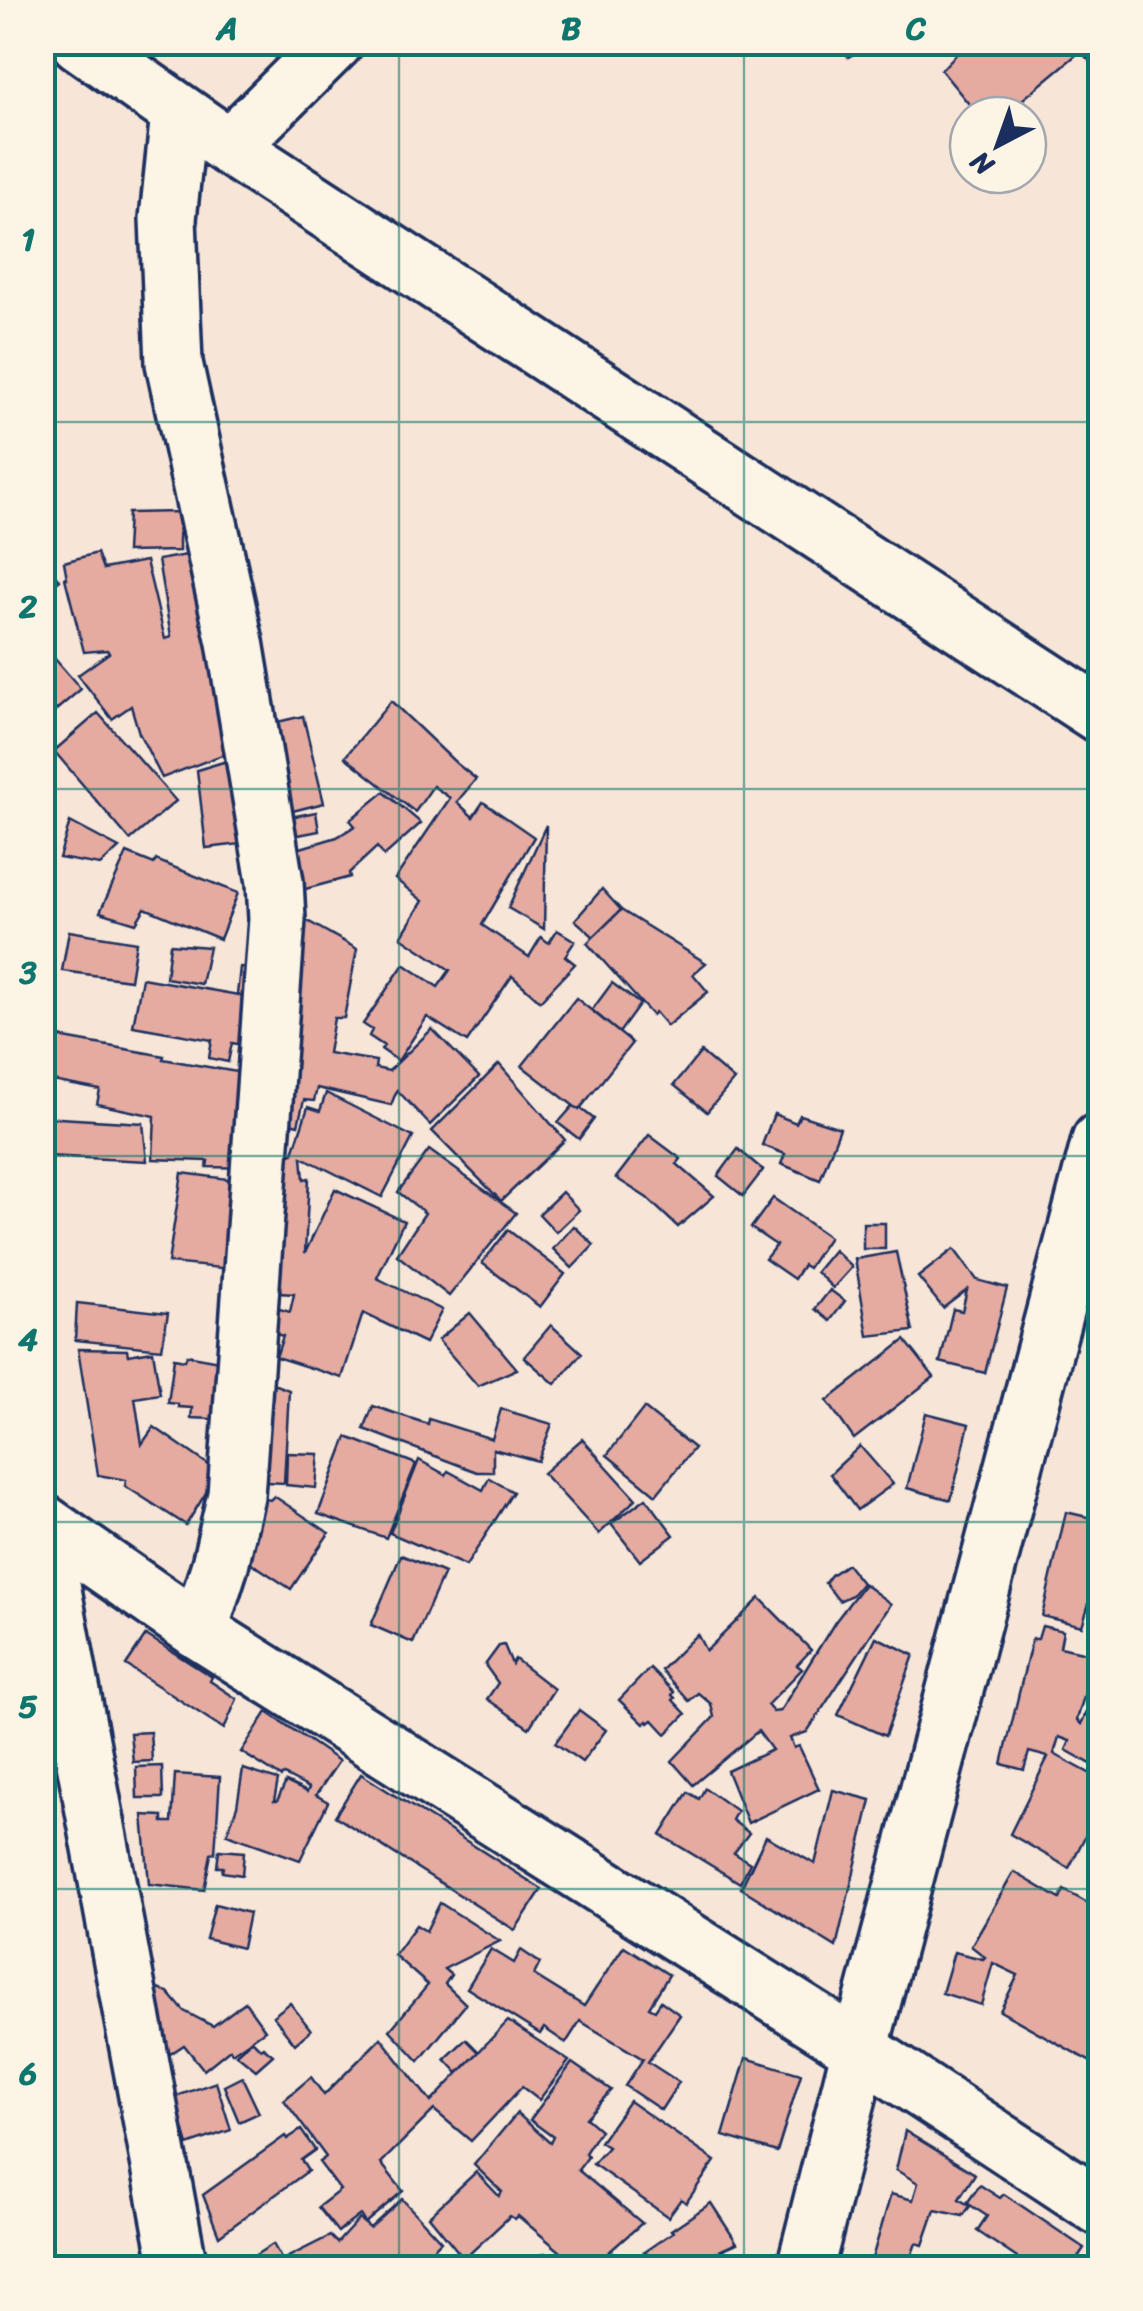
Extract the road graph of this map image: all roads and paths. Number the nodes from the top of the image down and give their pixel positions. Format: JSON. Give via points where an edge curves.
{"nodes":[{"id":1,"x":79,"y":42,"type":"edge"},
{"id":2,"x":335,"y":42,"type":"edge"},
{"id":3,"x":178,"y":113,"type":"junction"},
{"id":4,"x":229,"y":147,"type":"junction"},
{"id":5,"x":1100,"y":714,"type":"edge"},
{"id":6,"x":1100,"y":1141,"type":"edge"},
{"id":7,"x":42,"y":1522,"type":"edge"},
{"id":8,"x":42,"y":1531,"type":"edge"},
{"id":9,"x":199,"y":1632,"type":"junction"},
{"id":10,"x":860,"y":2049,"type":"junction"},
{"id":11,"x":1100,"y":2207,"type":"edge"},
{"id":12,"x":179,"y":2268,"type":"edge"},
{"id":13,"x":806,"y":2268,"type":"edge"}],
"edges":[{"from":1,"to":3,"type":"street"},
{"from":2,"to":4,"type":"street"},
{"from":3,"to":4,"type":"street"},
{"from":3,"to":9,"type":"street","via":[[168,219],[174,363],[235,642],[278,919],[236,1495]]},
{"from":4,"to":5,"type":"street"},
{"from":6,"to":10,"type":"street"},
{"from":7,"to":9,"type":"street"},
{"from":8,"to":12,"type":"street"},
{"from":9,"to":10,"type":"street"},
{"from":10,"to":11,"type":"street"},
{"from":10,"to":13,"type":"street"}]}
